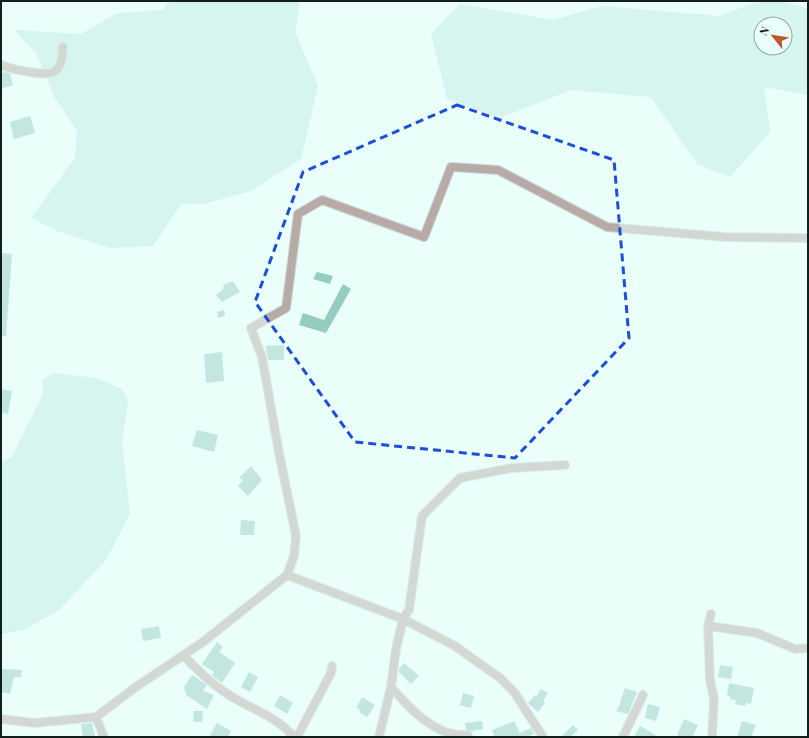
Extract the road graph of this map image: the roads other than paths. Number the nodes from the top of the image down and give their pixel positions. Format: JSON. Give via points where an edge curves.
{"nodes":[{"id":1,"x":63,"y":47,"type":"dead end"},
{"id":2,"x":1,"y":65,"type":"edge"},
{"id":3,"x":808,"y":238,"type":"edge"},
{"id":4,"x":565,"y":465,"type":"dead end"},
{"id":5,"x":287,"y":575,"type":"junction"},
{"id":6,"x":711,"y":614,"type":"dead end"},
{"id":7,"x":402,"y":619,"type":"junction"},
{"id":8,"x":708,"y":626,"type":"junction"},
{"id":9,"x":808,"y":648,"type":"edge"},
{"id":10,"x":184,"y":656,"type":"junction"},
{"id":11,"x":332,"y":666,"type":"dead end"},
{"id":12,"x":391,"y":686,"type":"junction"},
{"id":13,"x":643,"y":695,"type":"dead end"},
{"id":14,"x":96,"y":717,"type":"junction"},
{"id":15,"x":1,"y":719,"type":"edge"},
{"id":16,"x":468,"y":735,"type":"dead end"},
{"id":17,"x":104,"y":737,"type":"edge"},
{"id":18,"x":294,"y":737,"type":"edge"},
{"id":19,"x":297,"y":737,"type":"edge"},
{"id":20,"x":379,"y":737,"type":"edge"},
{"id":21,"x":543,"y":737,"type":"edge"},
{"id":22,"x":623,"y":737,"type":"edge"},
{"id":23,"x":712,"y":737,"type":"edge"}],
"edges":[{"from":1,"to":2,"type":"street","via":[[58,69],[50,74]]},
{"from":3,"to":5,"type":"street","via":[[724,237],[607,227],[498,170],[451,167],[424,237],[322,200],[298,214],[286,308],[251,328],[262,357],[278,453],[296,536],[294,556]]},
{"from":4,"to":7,"type":"street","via":[[512,468],[460,478],[422,516],[409,610]]},
{"from":5,"to":7,"type":"street"},
{"from":5,"to":10,"type":"street"},
{"from":6,"to":8,"type":"street"},
{"from":7,"to":12,"type":"street"},
{"from":7,"to":21,"type":"street","via":[[455,646],[500,678],[514,692]]},
{"from":8,"to":9,"type":"street","via":[[757,633],[795,648]]},
{"from":8,"to":23,"type":"street","via":[[710,680],[714,699]]},
{"from":10,"to":14,"type":"street"},
{"from":10,"to":18,"type":"street","via":[[222,690],[282,725]]},
{"from":11,"to":19,"type":"street","via":[[331,673]]},
{"from":12,"to":16,"type":"street","via":[[422,718],[444,731]]},
{"from":12,"to":20,"type":"street"},
{"from":13,"to":22,"type":"street"},
{"from":14,"to":15,"type":"street","via":[[35,722]]},
{"from":14,"to":17,"type":"street"}]}
